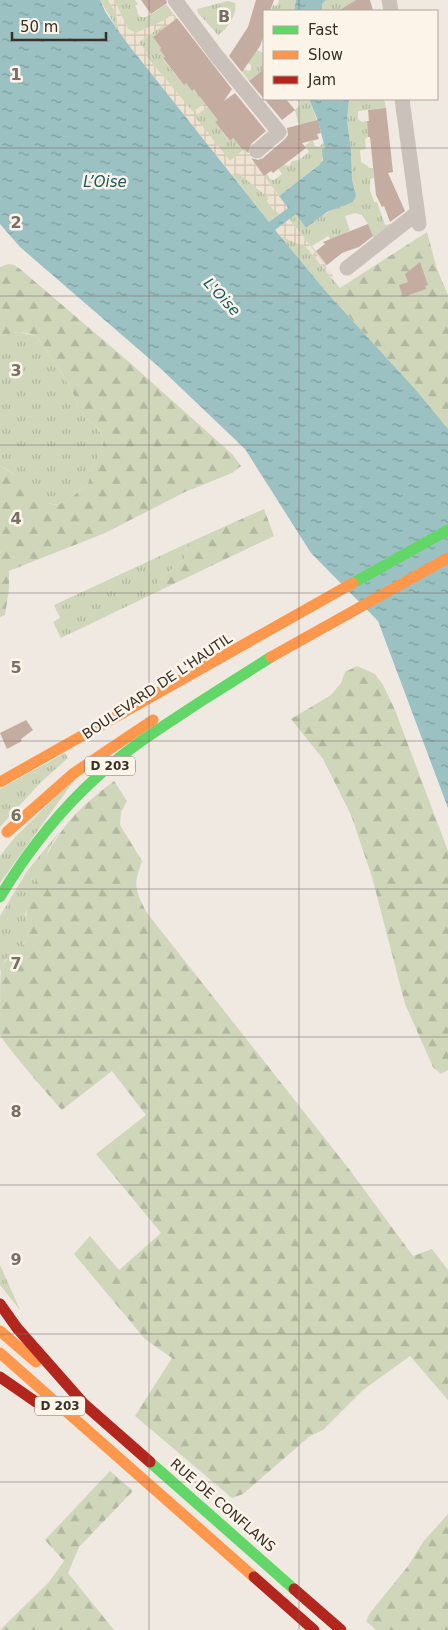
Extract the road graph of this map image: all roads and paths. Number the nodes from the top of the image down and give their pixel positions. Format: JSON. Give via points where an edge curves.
{"nodes":[{"id":1,"x":175,"y":0,"type":"edge"},
{"id":2,"x":402,"y":100,"type":"edge"},
{"id":3,"x":257,"y":151,"type":"dead end"},
{"id":4,"x":347,"y":268,"type":"dead end"},
{"id":5,"x":448,"y":530,"type":"edge"},
{"id":6,"x":448,"y":558,"type":"edge"},
{"id":7,"x":212,"y":664,"type":"junction"},
{"id":8,"x":252,"y":668,"type":"junction"},
{"id":9,"x":114,"y":731,"type":"dead end"},
{"id":10,"x":72,"y":760,"type":"dead end"},
{"id":11,"x":0,"y":782,"type":"edge"},
{"id":12,"x":4,"y":837,"type":"edge"},
{"id":13,"x":0,"y":897,"type":"edge"},
{"id":14,"x":0,"y":1304,"type":"edge"},
{"id":15,"x":0,"y":1330,"type":"edge"},
{"id":16,"x":0,"y":1354,"type":"edge"},
{"id":17,"x":0,"y":1377,"type":"edge"},
{"id":18,"x":84,"y":1404,"type":"junction"},
{"id":19,"x":120,"y":1459,"type":"junction"},
{"id":20,"x":314,"y":1630,"type":"edge"},
{"id":21,"x":341,"y":1630,"type":"edge"}],
"edges":[{"from":1,"to":3,"type":"street","via":[[279,132]]},
{"from":2,"to":4,"type":"street","via":[[418,219]]},
{"from":5,"to":7,"type":"main road","name":"BOULEVARD DE L'HAUTIL","number":"D 203"},
{"from":6,"to":8,"type":"main road","name":"BOULEVARD DE L'HAUTIL","number":"D 203"},
{"from":7,"to":9,"type":"main road","name":"BOULEVARD DE L'HAUTIL"},
{"from":7,"to":11,"type":"main road","number":"D 203"},
{"from":8,"to":12,"type":"main road","name":"BOULEVARD DE L'HAUTIL","via":[[101,753],[53,790]]},
{"from":8,"to":13,"type":"main road","number":"D 203","via":[[138,742],[87,785],[32,848]]},
{"from":10,"to":12,"type":"main road","name":"BOULEVARD DE L'HAUTIL","via":[[33,796]]},
{"from":14,"to":18,"type":"main road","number":"D 203"},
{"from":15,"to":18,"type":"main road"},
{"from":16,"to":19,"type":"main road","number":"D 203"},
{"from":17,"to":19,"type":"main road"},
{"from":18,"to":21,"type":"main road","name":"RUE DE CONFLANS","number":"D 203"},
{"from":19,"to":20,"type":"main road","number":"D 203"}]}
